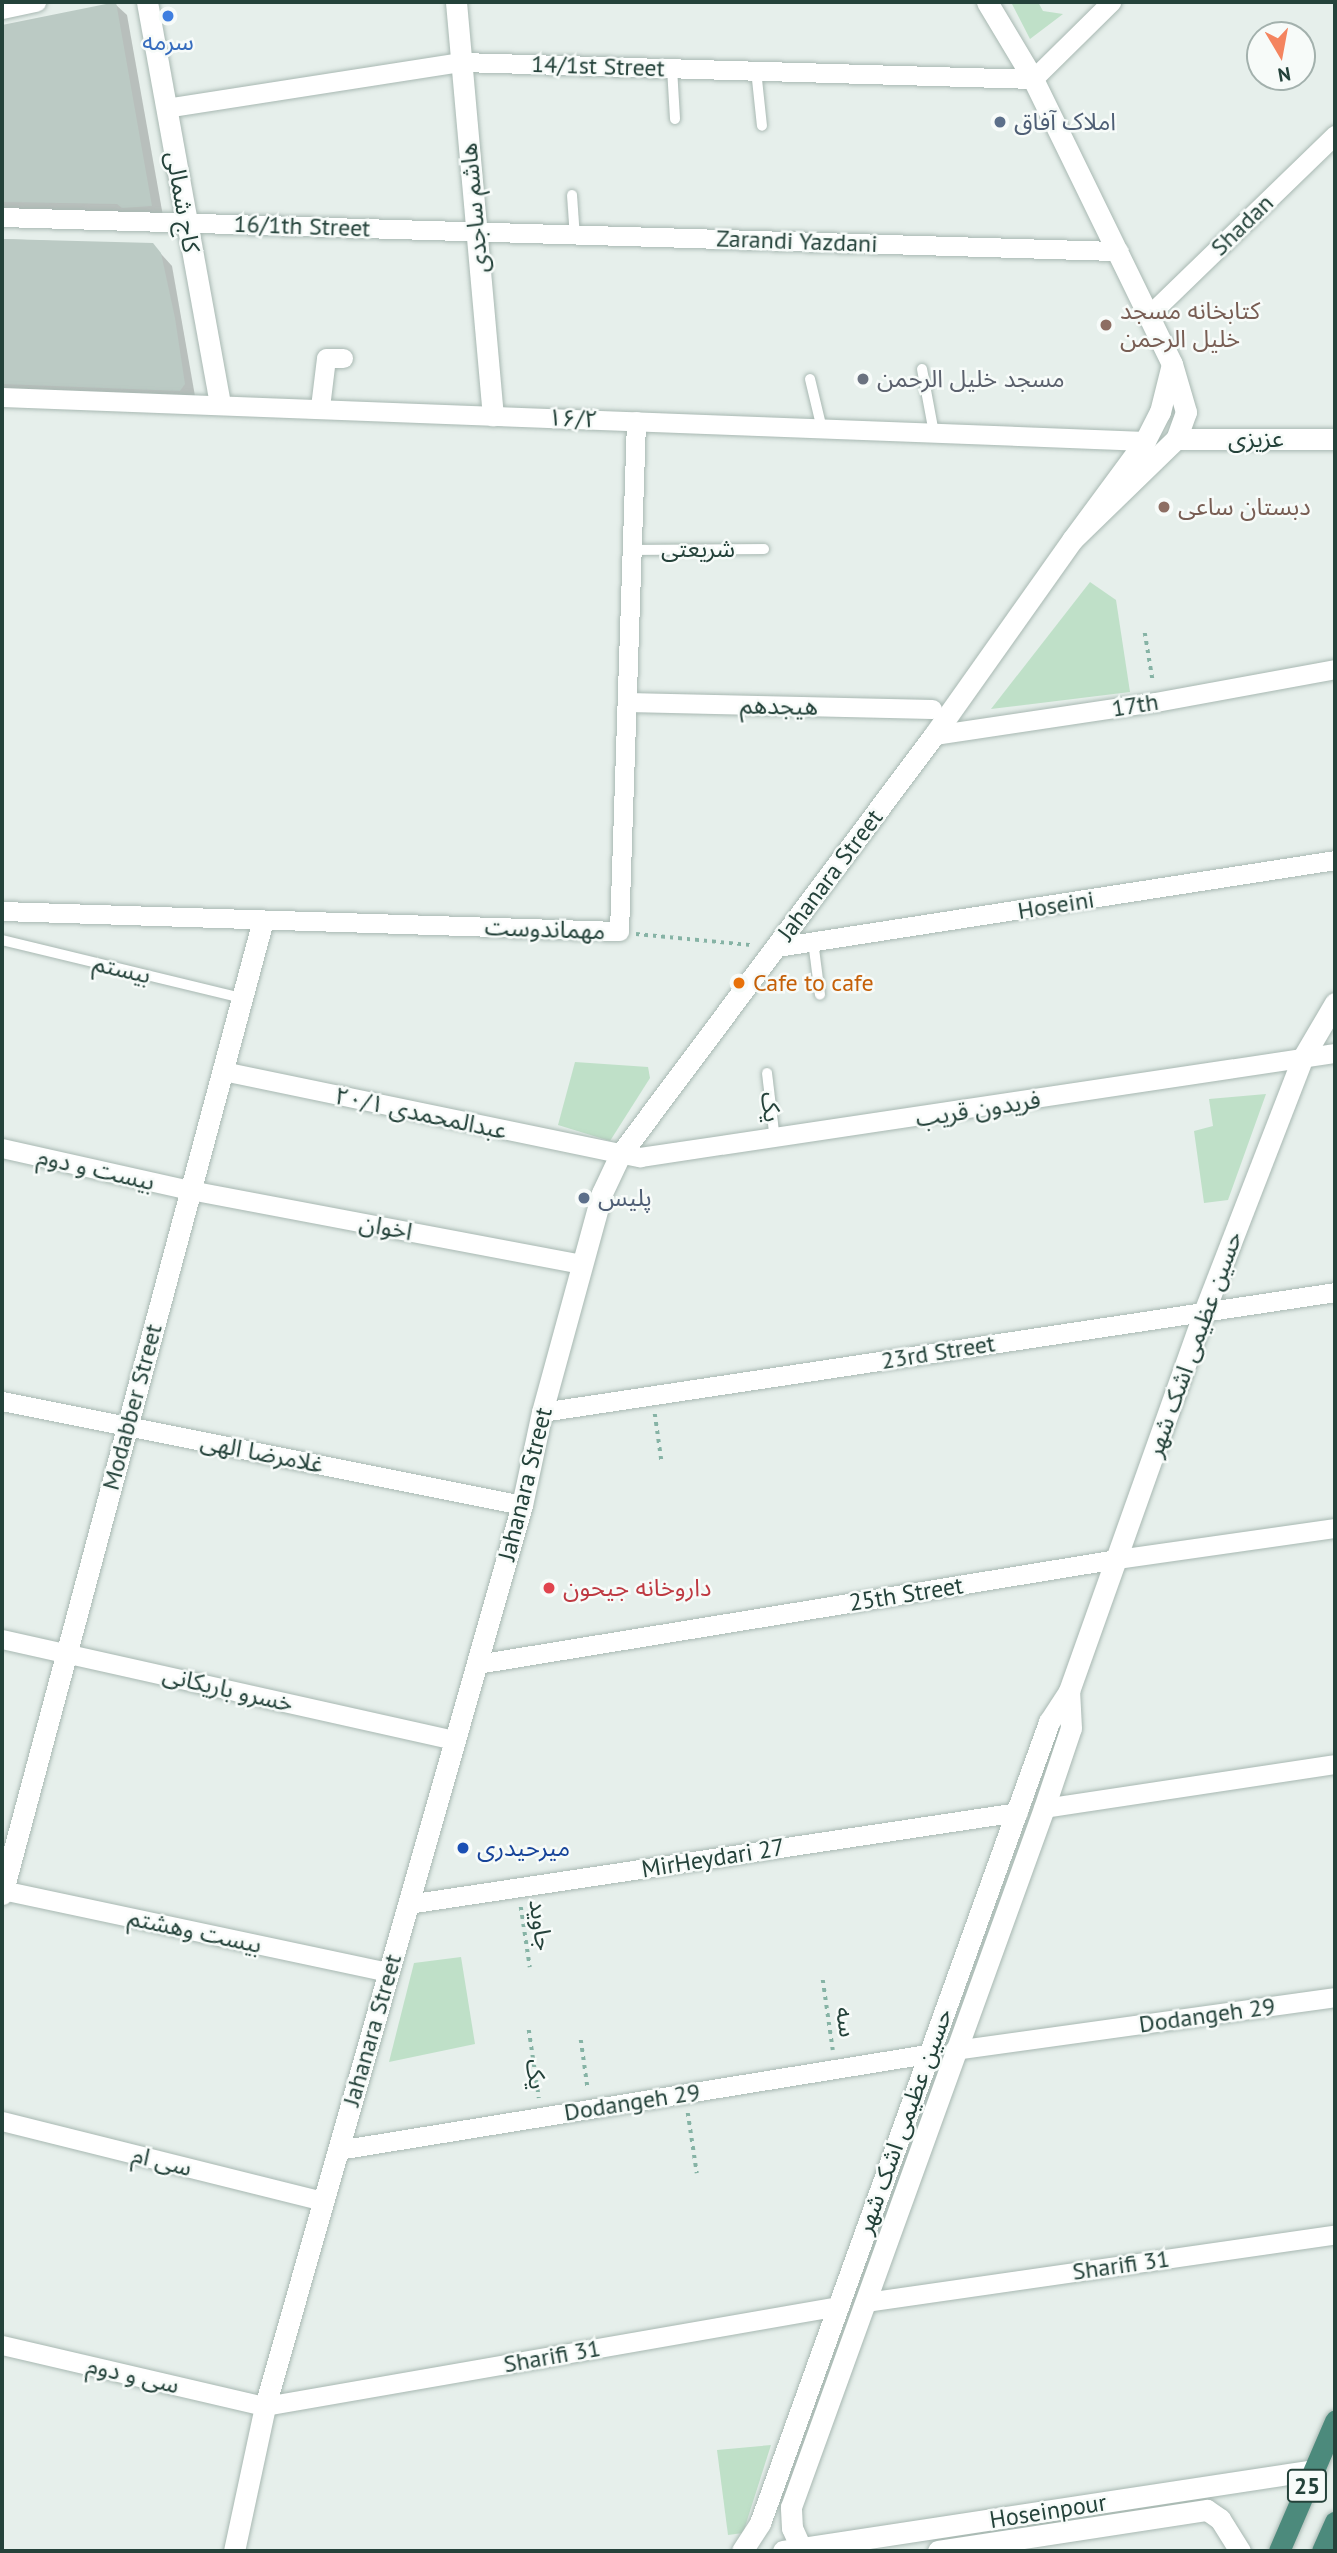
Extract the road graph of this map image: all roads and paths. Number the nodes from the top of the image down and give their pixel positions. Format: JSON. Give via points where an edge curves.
{"nodes":[{"id":1,"x":36,"y":2,"type":"edge"},
{"id":2,"x":147,"y":2,"type":"edge"},
{"id":3,"x":456,"y":2,"type":"edge"},
{"id":4,"x":987,"y":2,"type":"edge"},
{"id":5,"x":1111,"y":2,"type":"edge"},
{"id":6,"x":2,"y":9,"type":"edge"},
{"id":7,"x":461,"y":62,"type":"junction"},
{"id":8,"x":672,"y":68,"type":"junction"},
{"id":9,"x":756,"y":70,"type":"junction"},
{"id":10,"x":1033,"y":79,"type":"junction"},
{"id":11,"x":166,"y":108,"type":"junction"},
{"id":12,"x":675,"y":119,"type":"dead end"},
{"id":13,"x":762,"y":126,"type":"dead end"},
{"id":14,"x":1335,"y":135,"type":"edge"},
{"id":15,"x":572,"y":195,"type":"dead end"},
{"id":16,"x":2,"y":217,"type":"edge"},
{"id":17,"x":187,"y":222,"type":"junction"},
{"id":18,"x":476,"y":231,"type":"junction"},
{"id":19,"x":575,"y":234,"type":"junction"},
{"id":20,"x":1118,"y":251,"type":"junction"},
{"id":21,"x":1149,"y":315,"type":"junction"},
{"id":22,"x":344,"y":358,"type":"dead end"},
{"id":23,"x":1172,"y":364,"type":"junction"},
{"id":24,"x":922,"y":369,"type":"dead end"},
{"id":25,"x":810,"y":379,"type":"dead end"},
{"id":26,"x":2,"y":397,"type":"edge"},
{"id":27,"x":220,"y":403,"type":"junction"},
{"id":28,"x":320,"y":407,"type":"junction"},
{"id":29,"x":493,"y":415,"type":"junction"},
{"id":30,"x":636,"y":421,"type":"junction"},
{"id":31,"x":822,"y":429,"type":"junction"},
{"id":32,"x":934,"y":434,"type":"junction"},
{"id":33,"x":1176,"y":439,"type":"junction"},
{"id":34,"x":1335,"y":439,"type":"edge"},
{"id":35,"x":1145,"y":441,"type":"junction"},
{"id":36,"x":1072,"y":540,"type":"junction"},
{"id":37,"x":764,"y":549,"type":"dead end"},
{"id":38,"x":632,"y":550,"type":"junction"},
{"id":39,"x":1145,"y":633,"type":"dead end"},
{"id":40,"x":1335,"y":669,"type":"edge"},
{"id":41,"x":627,"y":702,"type":"junction"},
{"id":42,"x":1156,"y":702,"type":"junction"},
{"id":43,"x":932,"y":709,"type":"dead end"},
{"id":44,"x":934,"y":735,"type":"junction"},
{"id":45,"x":1335,"y":860,"type":"edge"},
{"id":46,"x":2,"y":911,"type":"edge"},
{"id":47,"x":263,"y":920,"type":"junction"},
{"id":48,"x":620,"y":931,"type":"junction"},
{"id":49,"x":2,"y":940,"type":"edge"},
{"id":50,"x":813,"y":941,"type":"junction"},
{"id":51,"x":777,"y":947,"type":"junction"},
{"id":52,"x":820,"y":995,"type":"dead end"},
{"id":53,"x":242,"y":998,"type":"junction"},
{"id":54,"x":1335,"y":1003,"type":"edge"},
{"id":55,"x":1335,"y":1053,"type":"edge"},
{"id":56,"x":1302,"y":1059,"type":"junction"},
{"id":57,"x":223,"y":1071,"type":"junction"},
{"id":58,"x":767,"y":1073,"type":"dead end"},
{"id":59,"x":775,"y":1140,"type":"junction"},
{"id":60,"x":2,"y":1148,"type":"edge"},
{"id":61,"x":620,"y":1155,"type":"junction"},
{"id":62,"x":190,"y":1190,"type":"junction"},
{"id":63,"x":582,"y":1264,"type":"junction"},
{"id":64,"x":1335,"y":1292,"type":"edge"},
{"id":65,"x":1204,"y":1312,"type":"junction"},
{"id":66,"x":652,"y":1395,"type":"junction"},
{"id":67,"x":2,"y":1401,"type":"edge"},
{"id":68,"x":542,"y":1412,"type":"junction"},
{"id":69,"x":127,"y":1426,"type":"junction"},
{"id":70,"x":662,"y":1464,"type":"dead end"},
{"id":71,"x":522,"y":1505,"type":"junction"},
{"id":72,"x":1335,"y":1528,"type":"edge"},
{"id":73,"x":1117,"y":1559,"type":"junction"},
{"id":74,"x":2,"y":1639,"type":"edge"},
{"id":75,"x":66,"y":1653,"type":"junction"},
{"id":76,"x":477,"y":1664,"type":"junction"},
{"id":77,"x":1069,"y":1692,"type":"junction"},
{"id":78,"x":455,"y":1740,"type":"junction"},
{"id":79,"x":1335,"y":1764,"type":"edge"},
{"id":80,"x":1044,"y":1808,"type":"junction"},
{"id":81,"x":1017,"y":1812,"type":"junction"},
{"id":82,"x":518,"y":1888,"type":"junction"},
{"id":83,"x":2,"y":1892,"type":"edge"},
{"id":84,"x":408,"y":1904,"type":"junction"},
{"id":85,"x":530,"y":1967,"type":"dead end"},
{"id":86,"x":389,"y":1972,"type":"junction"},
{"id":87,"x":822,"y":1980,"type":"dead end"},
{"id":88,"x":1335,"y":1997,"type":"edge"},
{"id":89,"x":530,"y":2030,"type":"dead end"},
{"id":90,"x":581,"y":2039,"type":"dead end"},
{"id":91,"x":954,"y":2050,"type":"junction"},
{"id":92,"x":927,"y":2054,"type":"junction"},
{"id":93,"x":836,"y":2069,"type":"junction"},
{"id":94,"x":685,"y":2094,"type":"junction"},
{"id":95,"x":591,"y":2109,"type":"junction"},
{"id":96,"x":542,"y":2117,"type":"junction"},
{"id":97,"x":2,"y":2121,"type":"edge"},
{"id":98,"x":338,"y":2150,"type":"junction"},
{"id":99,"x":697,"y":2173,"type":"dead end"},
{"id":100,"x":323,"y":2201,"type":"junction"},
{"id":101,"x":1335,"y":2234,"type":"edge"},
{"id":102,"x":866,"y":2302,"type":"junction"},
{"id":103,"x":839,"y":2306,"type":"junction"},
{"id":104,"x":2,"y":2345,"type":"edge"},
{"id":105,"x":265,"y":2406,"type":"junction"},
{"id":106,"x":1335,"y":2421,"type":"edge"},
{"id":107,"x":1314,"y":2470,"type":"junction"},
{"id":108,"x":1335,"y":2522,"type":"edge"},
{"id":109,"x":1327,"y":2544,"type":"edge"},
{"id":110,"x":792,"y":2550,"type":"edge"},
{"id":111,"x":234,"y":2551,"type":"edge"},
{"id":112,"x":742,"y":2551,"type":"edge"},
{"id":113,"x":938,"y":2551,"type":"edge"},
{"id":114,"x":1240,"y":2551,"type":"edge"},
{"id":115,"x":1279,"y":2551,"type":"edge"}],
"edges":[{"from":1,"to":6,"type":"street"},
{"from":2,"to":11,"type":"street","name":"کاج شمالی"},
{"from":3,"to":7,"type":"street","name":"هاشم ساجدی"},
{"from":4,"to":10,"type":"street"},
{"from":5,"to":10,"type":"street"},
{"from":7,"to":8,"type":"street","name":"14/1st Street"},
{"from":7,"to":11,"type":"street","name":"14/1st Street"},
{"from":7,"to":18,"type":"street","name":"هاشم ساجدی"},
{"from":8,"to":9,"type":"street","name":"14/1st Street"},
{"from":8,"to":12,"type":"lane"},
{"from":9,"to":10,"type":"street","name":"14/1st Street"},
{"from":9,"to":13,"type":"lane"},
{"from":10,"to":20,"type":"street"},
{"from":11,"to":17,"type":"street","name":"کاج شمالی"},
{"from":14,"to":21,"type":"street","name":"Shadan"},
{"from":15,"to":19,"type":"lane"},
{"from":16,"to":17,"type":"street","name":"16/1th Street"},
{"from":17,"to":18,"type":"street","name":"16/1th Street"},
{"from":17,"to":27,"type":"street","name":"کاج شمالی"},
{"from":18,"to":19,"type":"street","name":"Zarandi Yazdani"},
{"from":18,"to":29,"type":"street","name":"هاشم ساجدی"},
{"from":19,"to":20,"type":"street","name":"Zarandi Yazdani"},
{"from":20,"to":21,"type":"street"},
{"from":21,"to":23,"type":"street"},
{"from":22,"to":28,"type":"street","via":[[326,358]]},
{"from":23,"to":33,"type":"street","via":[[1186,412]]},
{"from":23,"to":35,"type":"street","via":[[1160,412]]},
{"from":24,"to":32,"type":"lane"},
{"from":25,"to":31,"type":"lane"},
{"from":26,"to":27,"type":"street","name":"۱۶/۲"},
{"from":27,"to":28,"type":"street","name":"۱۶/۲"},
{"from":28,"to":29,"type":"street","name":"۱۶/۲"},
{"from":29,"to":30,"type":"street","name":"۱۶/۲"},
{"from":30,"to":31,"type":"street","name":"۱۶/۲"},
{"from":30,"to":38,"type":"street","name":"مهماندوست"},
{"from":31,"to":32,"type":"street","name":"۱۶/۲"},
{"from":32,"to":35,"type":"street","name":"۱۶/۲"},
{"from":33,"to":34,"type":"street","name":"عزیزی"},
{"from":33,"to":36,"type":"street"},
{"from":35,"to":36,"type":"street"},
{"from":36,"to":44,"type":"street","name":"Jahanara Street"},
{"from":37,"to":38,"type":"lane","name":"شریعتی"},
{"from":38,"to":41,"type":"street","name":"مهماندوست"},
{"from":39,"to":42,"type":"path"},
{"from":40,"to":42,"type":"street","name":"17th"},
{"from":41,"to":43,"type":"street","name":"هیجدهم"},
{"from":41,"to":48,"type":"street","name":"مهماندوست"},
{"from":42,"to":44,"type":"street","name":"17th"},
{"from":44,"to":51,"type":"street","name":"Jahanara Street"},
{"from":45,"to":50,"type":"street","name":"Hoseini"},
{"from":46,"to":47,"type":"street","name":"مهماندوست"},
{"from":47,"to":48,"type":"street","name":"مهماندوست"},
{"from":47,"to":53,"type":"street","name":"Modabber Street"},
{"from":48,"to":51,"type":"path"},
{"from":49,"to":53,"type":"lane","name":"بیستم"},
{"from":50,"to":51,"type":"street","name":"Hoseini"},
{"from":50,"to":52,"type":"lane"},
{"from":51,"to":61,"type":"street","name":"Jahanara Street"},
{"from":53,"to":57,"type":"street","name":"Modabber Street"},
{"from":54,"to":56,"type":"street","name":"حسین عظیمی اشک شهر"},
{"from":55,"to":56,"type":"street","name":"فریدون قریب"},
{"from":56,"to":59,"type":"street","name":"فریدون قریب"},
{"from":56,"to":65,"type":"street","name":"حسین عظیمی اشک شهر"},
{"from":57,"to":61,"type":"street","name":"عبدالمحمدی ۲۰/۱"},
{"from":57,"to":62,"type":"street","name":"Modabber Street"},
{"from":58,"to":59,"type":"lane","name":"یک"},
{"from":59,"to":61,"type":"street","name":"فریدون قریب","via":[[648,1157]]},
{"from":60,"to":62,"type":"street","name":"بیست و دوم"},
{"from":61,"to":63,"type":"street","name":"Jahanara Street","via":[[594,1215]]},
{"from":62,"to":63,"type":"street","name":"اخوان"},
{"from":62,"to":69,"type":"street","name":"Modabber Street"},
{"from":63,"to":68,"type":"street","name":"Jahanara Street"},
{"from":64,"to":65,"type":"street","name":"23rd Street"},
{"from":65,"to":66,"type":"street","name":"23rd Street"},
{"from":65,"to":73,"type":"street","name":"حسین عظیمی اشک شهر"},
{"from":66,"to":68,"type":"street","name":"23rd Street"},
{"from":66,"to":70,"type":"path"},
{"from":67,"to":69,"type":"street","name":"غلامرضا الهی"},
{"from":68,"to":71,"type":"street","name":"Jahanara Street"},
{"from":69,"to":71,"type":"street","name":"غلامرضا الهی"},
{"from":69,"to":75,"type":"street","name":"Modabber Street"},
{"from":71,"to":76,"type":"street","name":"Jahanara Street"},
{"from":72,"to":73,"type":"street","name":"25th Street"},
{"from":73,"to":76,"type":"street","name":"25th Street"},
{"from":73,"to":77,"type":"street","name":"حسین عظیمی اشک شهر"},
{"from":74,"to":75,"type":"street","name":"خسرو باریکانی"},
{"from":75,"to":78,"type":"street","name":"خسرو باریکانی"},
{"from":75,"to":83,"type":"street","name":"Modabber Street"},
{"from":76,"to":78,"type":"street","name":"Jahanara Street"},
{"from":77,"to":80,"type":"street","name":"حسین عظیمی اشک شهر","via":[[1071,1728]]},
{"from":77,"to":81,"type":"street","name":"حسین عظیمی اشک شهر","via":[[1049,1722]]},
{"from":78,"to":84,"type":"street","name":"Jahanara Street"},
{"from":79,"to":80,"type":"street"},
{"from":80,"to":81,"type":"street"},
{"from":80,"to":91,"type":"street","name":"حسین عظیمی اشک شهر"},
{"from":81,"to":82,"type":"street","name":"MirHeydari 27"},
{"from":81,"to":92,"type":"street","name":"حسین عظیمی اشک شهر"},
{"from":82,"to":84,"type":"street","name":"MirHeydari 27"},
{"from":82,"to":85,"type":"path","name":"جاوید"},
{"from":83,"to":86,"type":"street","name":"بیست وهشتم"},
{"from":84,"to":86,"type":"street","name":"Jahanara Street"},
{"from":86,"to":98,"type":"street","name":"Jahanara Street"},
{"from":87,"to":93,"type":"path","name":"سه"},
{"from":88,"to":91,"type":"street","name":"Dodangeh 29"},
{"from":89,"to":96,"type":"path","name":"یک"},
{"from":90,"to":95,"type":"path"},
{"from":91,"to":92,"type":"street"},
{"from":91,"to":102,"type":"street","name":"حسین عظیمی اشک شهر"},
{"from":92,"to":93,"type":"street","name":"Dodangeh 29"},
{"from":92,"to":103,"type":"street","name":"حسین عظیمی اشک شهر"},
{"from":93,"to":94,"type":"street","name":"Dodangeh 29"},
{"from":94,"to":95,"type":"street","name":"Dodangeh 29"},
{"from":94,"to":99,"type":"path"},
{"from":95,"to":96,"type":"street","name":"Dodangeh 29"},
{"from":96,"to":98,"type":"street","name":"Dodangeh 29"},
{"from":97,"to":100,"type":"street","name":"سی ام"},
{"from":98,"to":100,"type":"street","name":"Jahanara Street"},
{"from":100,"to":105,"type":"street","name":"Jahanara Street"},
{"from":101,"to":102,"type":"street","name":"Sharifi 31"},
{"from":102,"to":103,"type":"street"},
{"from":102,"to":110,"type":"street","name":"حسین عظیمی اشک شهر","via":[[791,2507]]},
{"from":103,"to":105,"type":"street","name":"Sharifi 31"},
{"from":103,"to":112,"type":"street","name":"حسین عظیمی اشک شهر","via":[[760,2523]]},
{"from":104,"to":105,"type":"street","name":"سی و دوم"},
{"from":105,"to":111,"type":"street","name":"Jahanara Street"},
{"from":106,"to":107,"type":"highway","number":"25"},
{"from":107,"to":110,"type":"street","name":"Hoseinpour"},
{"from":107,"to":115,"type":"highway","number":"25"},
{"from":108,"to":109,"type":"highway","number":"25"},
{"from":113,"to":114,"type":"street","name":"Hoseinpour","via":[[1208,2510]]}]}
